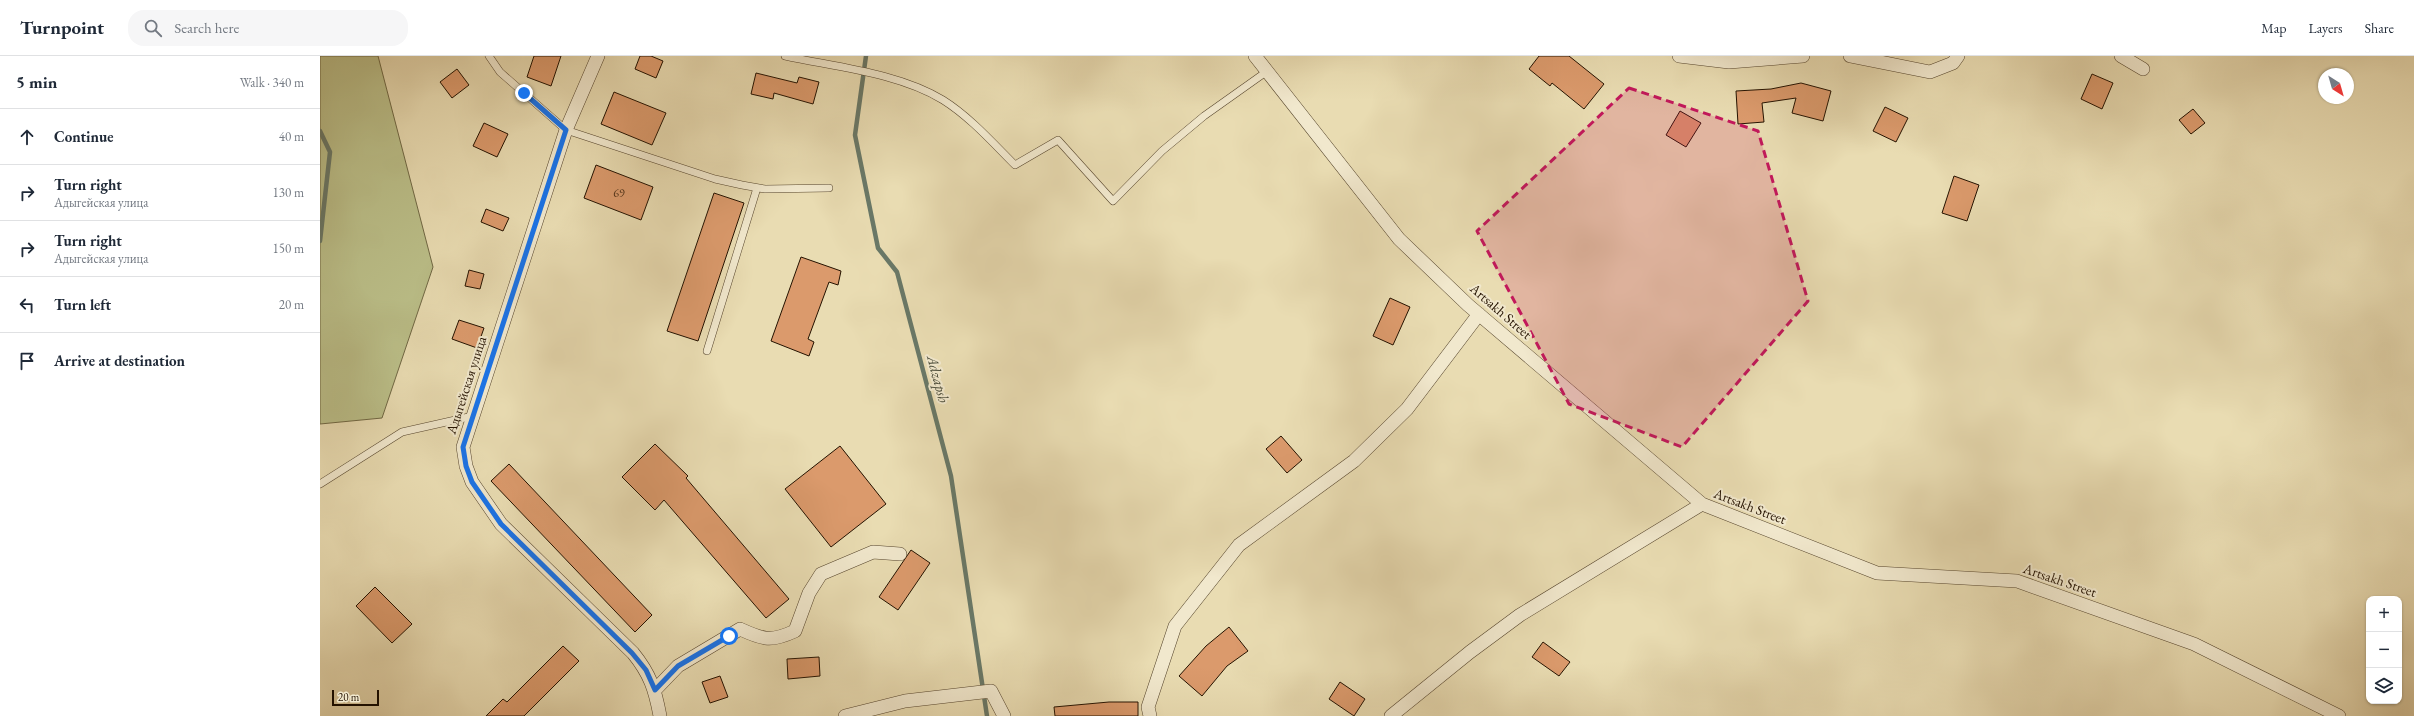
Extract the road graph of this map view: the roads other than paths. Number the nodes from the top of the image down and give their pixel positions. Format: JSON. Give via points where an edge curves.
{"nodes":[{"id":1,"x":488,"y":56,"type":"edge"},
{"id":2,"x":598,"y":56,"type":"edge"},
{"id":3,"x":785,"y":56,"type":"edge"},
{"id":4,"x":1255,"y":56,"type":"edge"},
{"id":5,"x":1679,"y":56,"type":"edge"},
{"id":6,"x":1803,"y":56,"type":"edge"},
{"id":7,"x":1850,"y":56,"type":"edge"},
{"id":8,"x":1958,"y":56,"type":"edge"},
{"id":9,"x":2121,"y":56,"type":"edge"},
{"id":10,"x":2143,"y":69,"type":"dead end"},
{"id":11,"x":1266,"y":72,"type":"junction"},
{"id":12,"x":566,"y":130,"type":"junction"},
{"id":13,"x":757,"y":188,"type":"junction"},
{"id":14,"x":829,"y":188,"type":"dead end"},
{"id":15,"x":1479,"y":314,"type":"junction"},
{"id":16,"x":707,"y":351,"type":"dead end"},
{"id":17,"x":473,"y":416,"type":"junction"},
{"id":18,"x":320,"y":484,"type":"edge"},
{"id":19,"x":1702,"y":504,"type":"junction"},
{"id":20,"x":900,"y":554,"type":"dead end"},
{"id":21,"x":655,"y":690,"type":"junction"},
{"id":22,"x":660,"y":716,"type":"edge"},
{"id":23,"x":845,"y":716,"type":"edge"},
{"id":24,"x":1004,"y":716,"type":"edge"},
{"id":25,"x":1150,"y":716,"type":"edge"},
{"id":26,"x":1391,"y":716,"type":"edge"},
{"id":27,"x":2339,"y":716,"type":"edge"}],
"edges":[{"from":1,"to":12,"type":"lane","via":[[500,72]]},
{"from":2,"to":12,"type":"street","name":"Адыгейская улица"},
{"from":3,"to":11,"type":"lane","via":[[918,87],[944,101],[1015,165],[1058,140],[1113,201],[1162,151],[1198,121]]},
{"from":4,"to":11,"type":"street","name":"Artsakh Street"},
{"from":5,"to":6,"type":"street","via":[[1729,62]]},
{"from":7,"to":8,"type":"street","via":[[1930,72],[1953,63]]},
{"from":9,"to":10,"type":"street"},
{"from":11,"to":15,"type":"street","name":"Artsakh Street","via":[[1399,239]]},
{"from":12,"to":13,"type":"lane","via":[[715,179]]},
{"from":12,"to":17,"type":"street","name":"Адыгейская улица"},
{"from":13,"to":14,"type":"lane"},
{"from":13,"to":16,"type":"lane"},
{"from":15,"to":19,"type":"street","name":"Artsakh Street"},
{"from":15,"to":25,"type":"street","via":[[1407,409],[1354,461],[1239,546],[1175,626],[1148,707]]},
{"from":17,"to":18,"type":"lane","via":[[402,432]]},
{"from":17,"to":21,"type":"street","name":"Адыгейская улица","via":[[463,447],[472,482],[501,524],[632,653],[646,670]]},
{"from":19,"to":26,"type":"street","via":[[1520,615]]},
{"from":19,"to":27,"type":"street","name":"Artsakh Street","via":[[1877,573],[2017,581],[2194,644]]},
{"from":20,"to":21,"type":"street","via":[[873,552],[821,574],[795,631],[776,639],[754,636],[740,629],[678,666]]},
{"from":21,"to":22,"type":"street","name":"Адыгейская улица"},
{"from":23,"to":24,"type":"street","via":[[904,701],[991,691]]}]}
